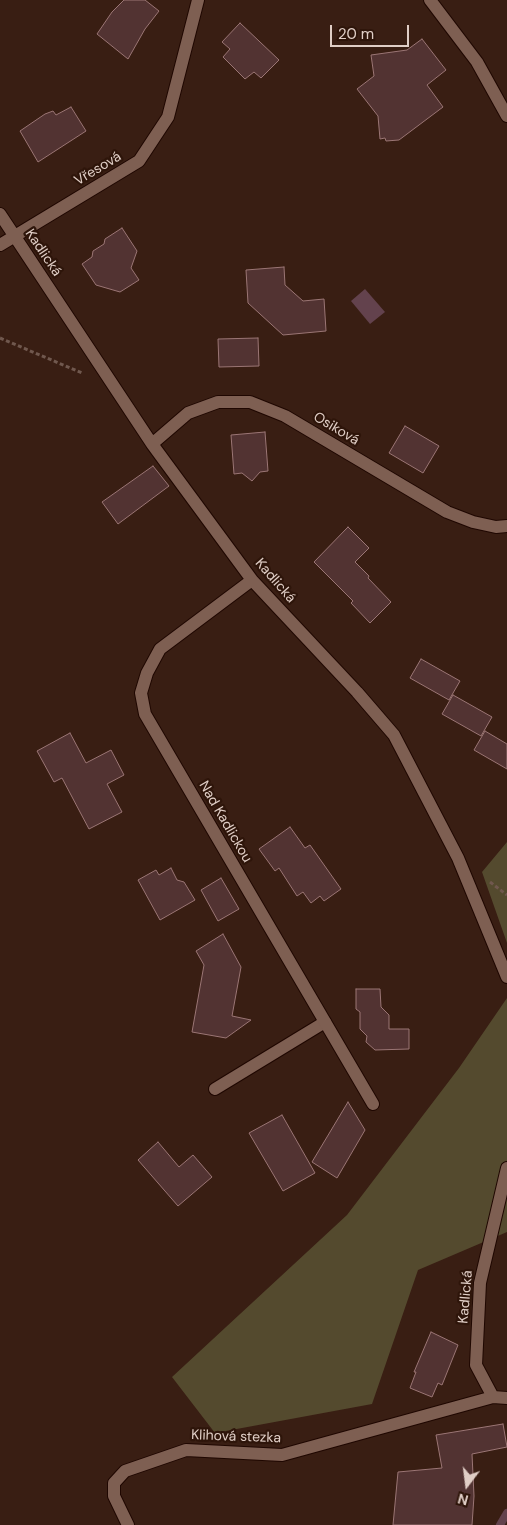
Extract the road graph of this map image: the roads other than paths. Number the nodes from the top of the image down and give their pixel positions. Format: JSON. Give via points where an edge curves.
{"nodes":[{"id":1,"x":198,"y":0,"type":"edge"},
{"id":2,"x":430,"y":0,"type":"edge"},
{"id":3,"x":507,"y":116,"type":"edge"},
{"id":4,"x":0,"y":214,"type":"edge"},
{"id":5,"x":14,"y":236,"type":"junction"},
{"id":6,"x":0,"y":245,"type":"edge"},
{"id":7,"x":152,"y":444,"type":"junction"},
{"id":8,"x":507,"y":526,"type":"edge"},
{"id":9,"x":252,"y":580,"type":"junction"},
{"id":10,"x":507,"y":977,"type":"edge"},
{"id":11,"x":325,"y":1022,"type":"junction"},
{"id":12,"x":215,"y":1089,"type":"dead end"},
{"id":13,"x":373,"y":1104,"type":"dead end"},
{"id":14,"x":507,"y":1168,"type":"edge"},
{"id":15,"x":493,"y":1397,"type":"junction"},
{"id":16,"x":507,"y":1398,"type":"edge"},
{"id":17,"x":128,"y":1525,"type":"edge"}],
"edges":[{"from":1,"to":5,"type":"street","name":"Vřesová","via":[[168,117],[139,161]]},
{"from":2,"to":3,"type":"street","via":[[477,62]]},
{"from":4,"to":5,"type":"street","name":"Kadlická"},
{"from":5,"to":6,"type":"street","name":"Vřesová"},
{"from":5,"to":7,"type":"street","name":"Kadlická"},
{"from":7,"to":8,"type":"street","name":"Osiková","via":[[188,413],[218,402],[250,402],[285,416],[447,512],[473,522]]},
{"from":7,"to":9,"type":"street","name":"Kadlická"},
{"from":9,"to":10,"type":"street","name":"Kadlická","via":[[358,692],[394,735],[458,858]]},
{"from":9,"to":11,"type":"street","name":"Nad Kadlickou","via":[[160,649],[141,693],[145,714]]},
{"from":11,"to":12,"type":"street"},
{"from":11,"to":13,"type":"street","name":"Nad Kadlickou"},
{"from":14,"to":15,"type":"street","name":"Kadlická","via":[[480,1283],[476,1365]]},
{"from":15,"to":16,"type":"street"},
{"from":15,"to":17,"type":"street","name":"Klihová stezka","via":[[282,1456],[186,1450],[125,1471],[114,1482],[114,1496]]}]}
